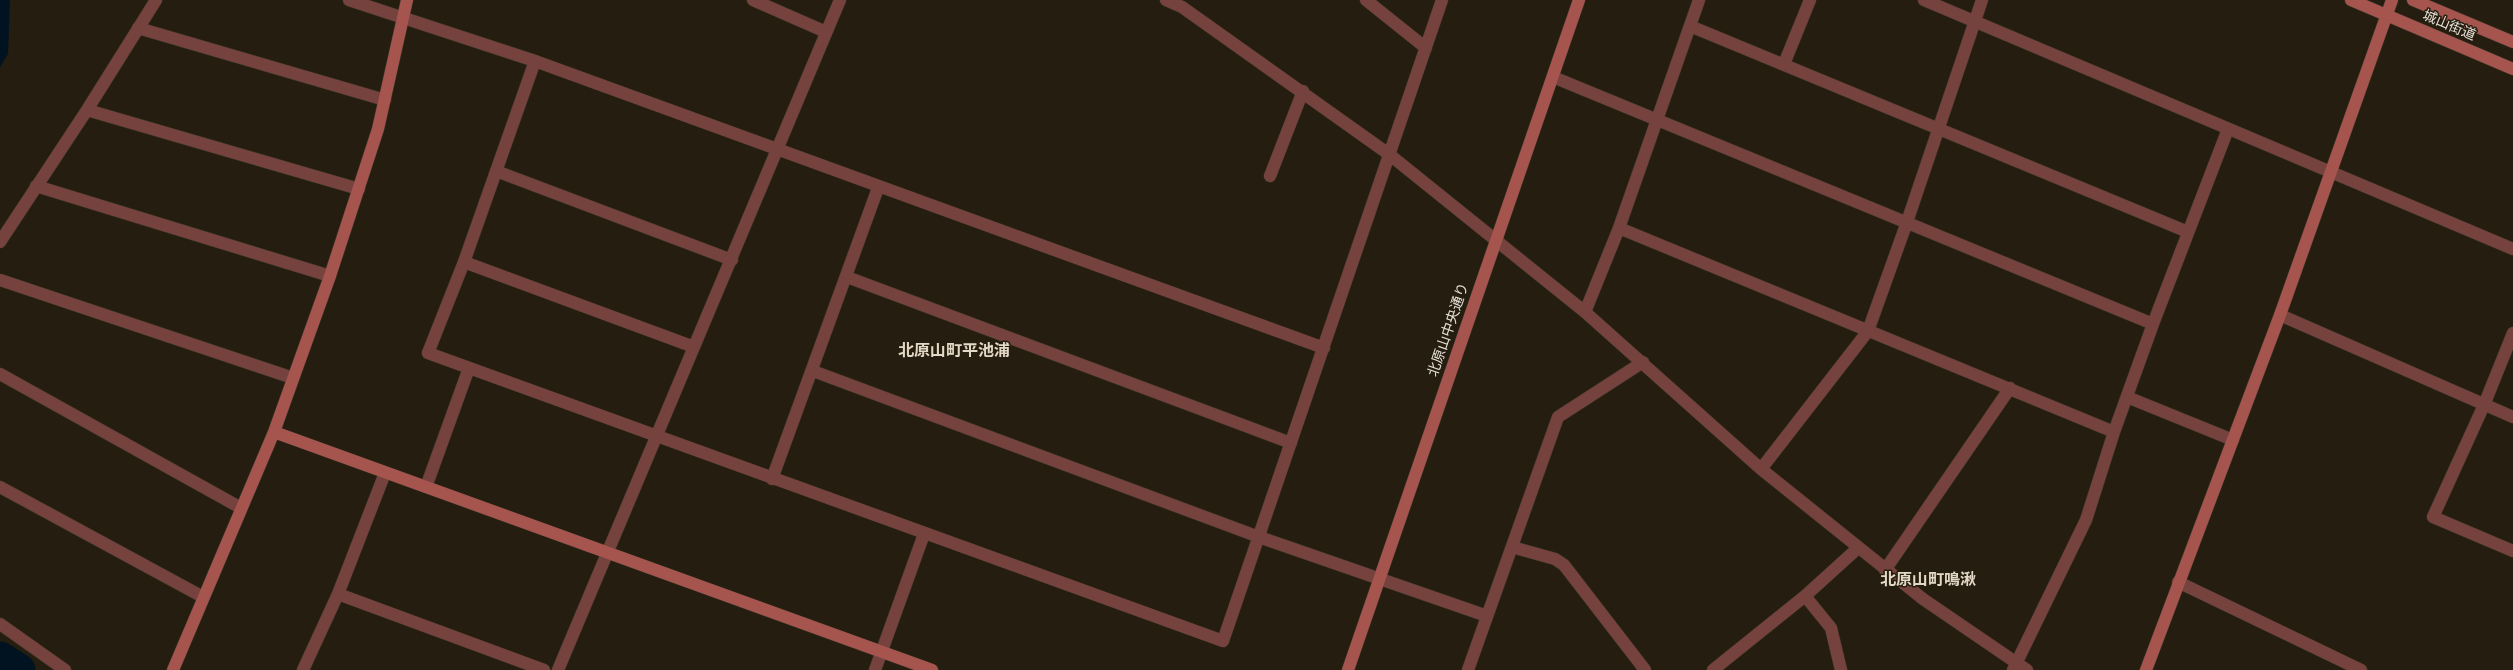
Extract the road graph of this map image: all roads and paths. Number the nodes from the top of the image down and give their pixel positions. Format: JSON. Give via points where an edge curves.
{"nodes":[{"id":1,"x":156,"y":0,"type":"edge"},
{"id":2,"x":348,"y":0,"type":"edge"},
{"id":3,"x":407,"y":0,"type":"edge"},
{"id":4,"x":753,"y":0,"type":"edge"},
{"id":5,"x":840,"y":0,"type":"edge"},
{"id":6,"x":1166,"y":0,"type":"edge"},
{"id":7,"x":1366,"y":0,"type":"edge"},
{"id":8,"x":1442,"y":0,"type":"edge"},
{"id":9,"x":1579,"y":0,"type":"edge"},
{"id":10,"x":1699,"y":0,"type":"edge"},
{"id":11,"x":1810,"y":0,"type":"edge"},
{"id":12,"x":1924,"y":0,"type":"edge"},
{"id":13,"x":1982,"y":0,"type":"edge"},
{"id":14,"x":2351,"y":0,"type":"edge"},
{"id":15,"x":2392,"y":0,"type":"edge"},
{"id":16,"x":2413,"y":0,"type":"edge"},
{"id":17,"x":1184,"y":4,"type":"edge"},
{"id":18,"x":2387,"y":16,"type":"junction"},
{"id":19,"x":404,"y":17,"type":"junction"},
{"id":20,"x":1973,"y":22,"type":"junction"},
{"id":21,"x":1690,"y":26,"type":"junction"},
{"id":22,"x":138,"y":28,"type":"junction"},
{"id":23,"x":826,"y":32,"type":"junction"},
{"id":24,"x":2513,"y":42,"type":"edge"},
{"id":25,"x":1426,"y":48,"type":"junction"},
{"id":26,"x":535,"y":61,"type":"junction"},
{"id":27,"x":1784,"y":64,"type":"junction"},
{"id":28,"x":2513,"y":69,"type":"edge"},
{"id":29,"x":1553,"y":77,"type":"junction"},
{"id":30,"x":1303,"y":91,"type":"junction"},
{"id":31,"x":385,"y":100,"type":"junction"},
{"id":32,"x":87,"y":110,"type":"junction"},
{"id":33,"x":1657,"y":120,"type":"junction"},
{"id":34,"x":1937,"y":128,"type":"junction"},
{"id":35,"x":2228,"y":129,"type":"junction"},
{"id":36,"x":777,"y":150,"type":"junction"},
{"id":37,"x":1390,"y":155,"type":"junction"},
{"id":38,"x":496,"y":171,"type":"junction"},
{"id":39,"x":2332,"y":171,"type":"junction"},
{"id":40,"x":1270,"y":176,"type":"dead end"},
{"id":41,"x":36,"y":186,"type":"junction"},
{"id":42,"x":878,"y":188,"type":"junction"},
{"id":43,"x":359,"y":189,"type":"junction"},
{"id":44,"x":1907,"y":222,"type":"junction"},
{"id":45,"x":1619,"y":228,"type":"junction"},
{"id":46,"x":2188,"y":232,"type":"junction"},
{"id":47,"x":1496,"y":239,"type":"junction"},
{"id":48,"x":0,"y":242,"type":"edge"},
{"id":49,"x":2513,"y":249,"type":"edge"},
{"id":50,"x":732,"y":260,"type":"junction"},
{"id":51,"x":464,"y":262,"type":"junction"},
{"id":52,"x":330,"y":276,"type":"junction"},
{"id":53,"x":847,"y":277,"type":"junction"},
{"id":54,"x":0,"y":280,"type":"edge"},
{"id":55,"x":1585,"y":312,"type":"junction"},
{"id":56,"x":2280,"y":315,"type":"junction"},
{"id":57,"x":2153,"y":324,"type":"junction"},
{"id":58,"x":1868,"y":331,"type":"junction"},
{"id":59,"x":2513,"y":333,"type":"edge"},
{"id":60,"x":694,"y":347,"type":"junction"},
{"id":61,"x":1324,"y":348,"type":"junction"},
{"id":62,"x":1643,"y":362,"type":"junction"},
{"id":63,"x":469,"y":368,"type":"junction"},
{"id":64,"x":813,"y":371,"type":"junction"},
{"id":65,"x":0,"y":374,"type":"edge"},
{"id":66,"x":293,"y":378,"type":"junction"},
{"id":67,"x":2010,"y":388,"type":"junction"},
{"id":68,"x":2126,"y":397,"type":"junction"},
{"id":69,"x":2484,"y":405,"type":"junction"},
{"id":70,"x":2513,"y":417,"type":"edge"},
{"id":71,"x":274,"y":432,"type":"junction"},
{"id":72,"x":2114,"y":432,"type":"junction"},
{"id":73,"x":658,"y":435,"type":"junction"},
{"id":74,"x":2232,"y":440,"type":"junction"},
{"id":75,"x":1291,"y":443,"type":"junction"},
{"id":76,"x":1761,"y":469,"type":"junction"},
{"id":77,"x":385,"y":473,"type":"junction"},
{"id":78,"x":772,"y":479,"type":"junction"},
{"id":79,"x":0,"y":487,"type":"edge"},
{"id":80,"x":426,"y":487,"type":"junction"},
{"id":81,"x":242,"y":508,"type":"junction"},
{"id":82,"x":924,"y":534,"type":"junction"},
{"id":83,"x":1259,"y":537,"type":"junction"},
{"id":84,"x":1512,"y":547,"type":"junction"},
{"id":85,"x":1858,"y":548,"type":"junction"},
{"id":86,"x":608,"y":551,"type":"junction"},
{"id":87,"x":2513,"y":551,"type":"edge"},
{"id":88,"x":1885,"y":570,"type":"junction"},
{"id":89,"x":1380,"y":578,"type":"junction"},
{"id":90,"x":2178,"y":582,"type":"junction"},
{"id":91,"x":338,"y":594,"type":"junction"},
{"id":92,"x":1805,"y":596,"type":"junction"},
{"id":93,"x":204,"y":597,"type":"junction"},
{"id":94,"x":1487,"y":616,"type":"junction"},
{"id":95,"x":0,"y":624,"type":"edge"},
{"id":96,"x":882,"y":652,"type":"junction"},
{"id":97,"x":2015,"y":666,"type":"edge"},
{"id":98,"x":65,"y":670,"type":"edge"},
{"id":99,"x":172,"y":670,"type":"edge"},
{"id":100,"x":303,"y":670,"type":"edge"},
{"id":101,"x":544,"y":670,"type":"edge"},
{"id":102,"x":558,"y":670,"type":"edge"},
{"id":103,"x":875,"y":670,"type":"edge"},
{"id":104,"x":932,"y":670,"type":"edge"},
{"id":105,"x":1348,"y":670,"type":"edge"},
{"id":106,"x":1468,"y":670,"type":"edge"},
{"id":107,"x":1645,"y":670,"type":"edge"},
{"id":108,"x":1713,"y":670,"type":"edge"},
{"id":109,"x":1841,"y":670,"type":"edge"},
{"id":110,"x":2027,"y":670,"type":"edge"},
{"id":111,"x":2146,"y":670,"type":"edge"},
{"id":112,"x":2361,"y":670,"type":"edge"}],
"edges":[{"from":1,"to":22,"type":"street"},
{"from":2,"to":19,"type":"street"},
{"from":3,"to":19,"type":"street"},
{"from":4,"to":23,"type":"street"},
{"from":5,"to":23,"type":"street"},
{"from":6,"to":17,"type":"street"},
{"from":7,"to":25,"type":"street"},
{"from":8,"to":25,"type":"street"},
{"from":9,"to":29,"type":"street","name":"北原山中央通り"},
{"from":10,"to":21,"type":"street"},
{"from":11,"to":27,"type":"street"},
{"from":12,"to":20,"type":"street"},
{"from":13,"to":20,"type":"street"},
{"from":14,"to":18,"type":"street","name":"城山街道"},
{"from":15,"to":18,"type":"street"},
{"from":16,"to":24,"type":"street","name":"城山街道"},
{"from":17,"to":30,"type":"street"},
{"from":18,"to":28,"type":"street","name":"城山街道"},
{"from":18,"to":39,"type":"street"},
{"from":19,"to":26,"type":"street"},
{"from":19,"to":31,"type":"street"},
{"from":20,"to":34,"type":"street"},
{"from":20,"to":35,"type":"street"},
{"from":21,"to":27,"type":"street"},
{"from":21,"to":33,"type":"street"},
{"from":22,"to":31,"type":"street"},
{"from":22,"to":32,"type":"street"},
{"from":23,"to":36,"type":"street"},
{"from":25,"to":37,"type":"street"},
{"from":26,"to":36,"type":"street"},
{"from":26,"to":38,"type":"street"},
{"from":27,"to":34,"type":"street"},
{"from":29,"to":33,"type":"street"},
{"from":29,"to":47,"type":"street","name":"北原山中央通り"},
{"from":30,"to":37,"type":"street"},
{"from":30,"to":40,"type":"street"},
{"from":31,"to":43,"type":"street"},
{"from":32,"to":41,"type":"street"},
{"from":32,"to":43,"type":"street"},
{"from":33,"to":44,"type":"street"},
{"from":33,"to":45,"type":"street"},
{"from":34,"to":44,"type":"street"},
{"from":34,"to":46,"type":"street"},
{"from":35,"to":39,"type":"street"},
{"from":35,"to":46,"type":"street"},
{"from":36,"to":42,"type":"street"},
{"from":36,"to":50,"type":"street"},
{"from":37,"to":47,"type":"street"},
{"from":37,"to":61,"type":"street"},
{"from":38,"to":50,"type":"street"},
{"from":38,"to":51,"type":"street"},
{"from":39,"to":49,"type":"street"},
{"from":39,"to":56,"type":"street"},
{"from":41,"to":48,"type":"street"},
{"from":41,"to":52,"type":"street"},
{"from":42,"to":53,"type":"street"},
{"from":42,"to":61,"type":"street","via":[[1087,260]]},
{"from":43,"to":52,"type":"street"},
{"from":44,"to":57,"type":"street"},
{"from":44,"to":58,"type":"street"},
{"from":45,"to":55,"type":"street"},
{"from":45,"to":58,"type":"street"},
{"from":46,"to":57,"type":"street"},
{"from":47,"to":55,"type":"street"},
{"from":47,"to":89,"type":"street","name":"北原山中央通り"},
{"from":50,"to":60,"type":"street"},
{"from":51,"to":60,"type":"street"},
{"from":51,"to":63,"type":"street","via":[[428,353]]},
{"from":52,"to":66,"type":"street"},
{"from":53,"to":64,"type":"street"},
{"from":53,"to":75,"type":"street"},
{"from":54,"to":66,"type":"street"},
{"from":55,"to":62,"type":"street"},
{"from":56,"to":69,"type":"street"},
{"from":56,"to":74,"type":"street"},
{"from":57,"to":68,"type":"street"},
{"from":58,"to":67,"type":"street"},
{"from":58,"to":76,"type":"street"},
{"from":59,"to":69,"type":"street"},
{"from":60,"to":73,"type":"street"},
{"from":61,"to":75,"type":"street"},
{"from":62,"to":76,"type":"street"},
{"from":62,"to":84,"type":"street","via":[[1558,417]]},
{"from":63,"to":73,"type":"street"},
{"from":63,"to":80,"type":"street"},
{"from":64,"to":78,"type":"street"},
{"from":64,"to":83,"type":"street"},
{"from":65,"to":81,"type":"street"},
{"from":66,"to":71,"type":"street"},
{"from":67,"to":72,"type":"street"},
{"from":67,"to":88,"type":"street"},
{"from":68,"to":72,"type":"street"},
{"from":68,"to":74,"type":"street"},
{"from":69,"to":70,"type":"street"},
{"from":69,"to":87,"type":"street","via":[[2433,517]]},
{"from":71,"to":77,"type":"street"},
{"from":71,"to":81,"type":"street"},
{"from":72,"to":97,"type":"street","via":[[2086,520]]},
{"from":73,"to":78,"type":"street"},
{"from":73,"to":86,"type":"street"},
{"from":74,"to":90,"type":"street"},
{"from":75,"to":83,"type":"street"},
{"from":76,"to":85,"type":"street"},
{"from":77,"to":80,"type":"street"},
{"from":77,"to":91,"type":"street"},
{"from":78,"to":82,"type":"street"},
{"from":79,"to":93,"type":"street"},
{"from":80,"to":86,"type":"street"},
{"from":81,"to":93,"type":"street"},
{"from":82,"to":83,"type":"street","via":[[1224,641]]},
{"from":82,"to":96,"type":"street"},
{"from":83,"to":89,"type":"street"},
{"from":84,"to":94,"type":"street"},
{"from":84,"to":107,"type":"street","via":[[1555,559],[1564,565]]},
{"from":85,"to":88,"type":"street"},
{"from":85,"to":92,"type":"street"},
{"from":86,"to":96,"type":"street"},
{"from":86,"to":102,"type":"street"},
{"from":88,"to":97,"type":"street"},
{"from":89,"to":94,"type":"street"},
{"from":89,"to":105,"type":"street","name":"北原山中央通り"},
{"from":90,"to":111,"type":"street"},
{"from":90,"to":112,"type":"street"},
{"from":91,"to":100,"type":"street"},
{"from":91,"to":101,"type":"street"},
{"from":92,"to":108,"type":"street"},
{"from":92,"to":109,"type":"street","via":[[1831,628]]},
{"from":93,"to":99,"type":"street"},
{"from":94,"to":106,"type":"street"},
{"from":95,"to":98,"type":"street"},
{"from":96,"to":103,"type":"street"},
{"from":96,"to":104,"type":"street"},
{"from":97,"to":110,"type":"street"}]}
